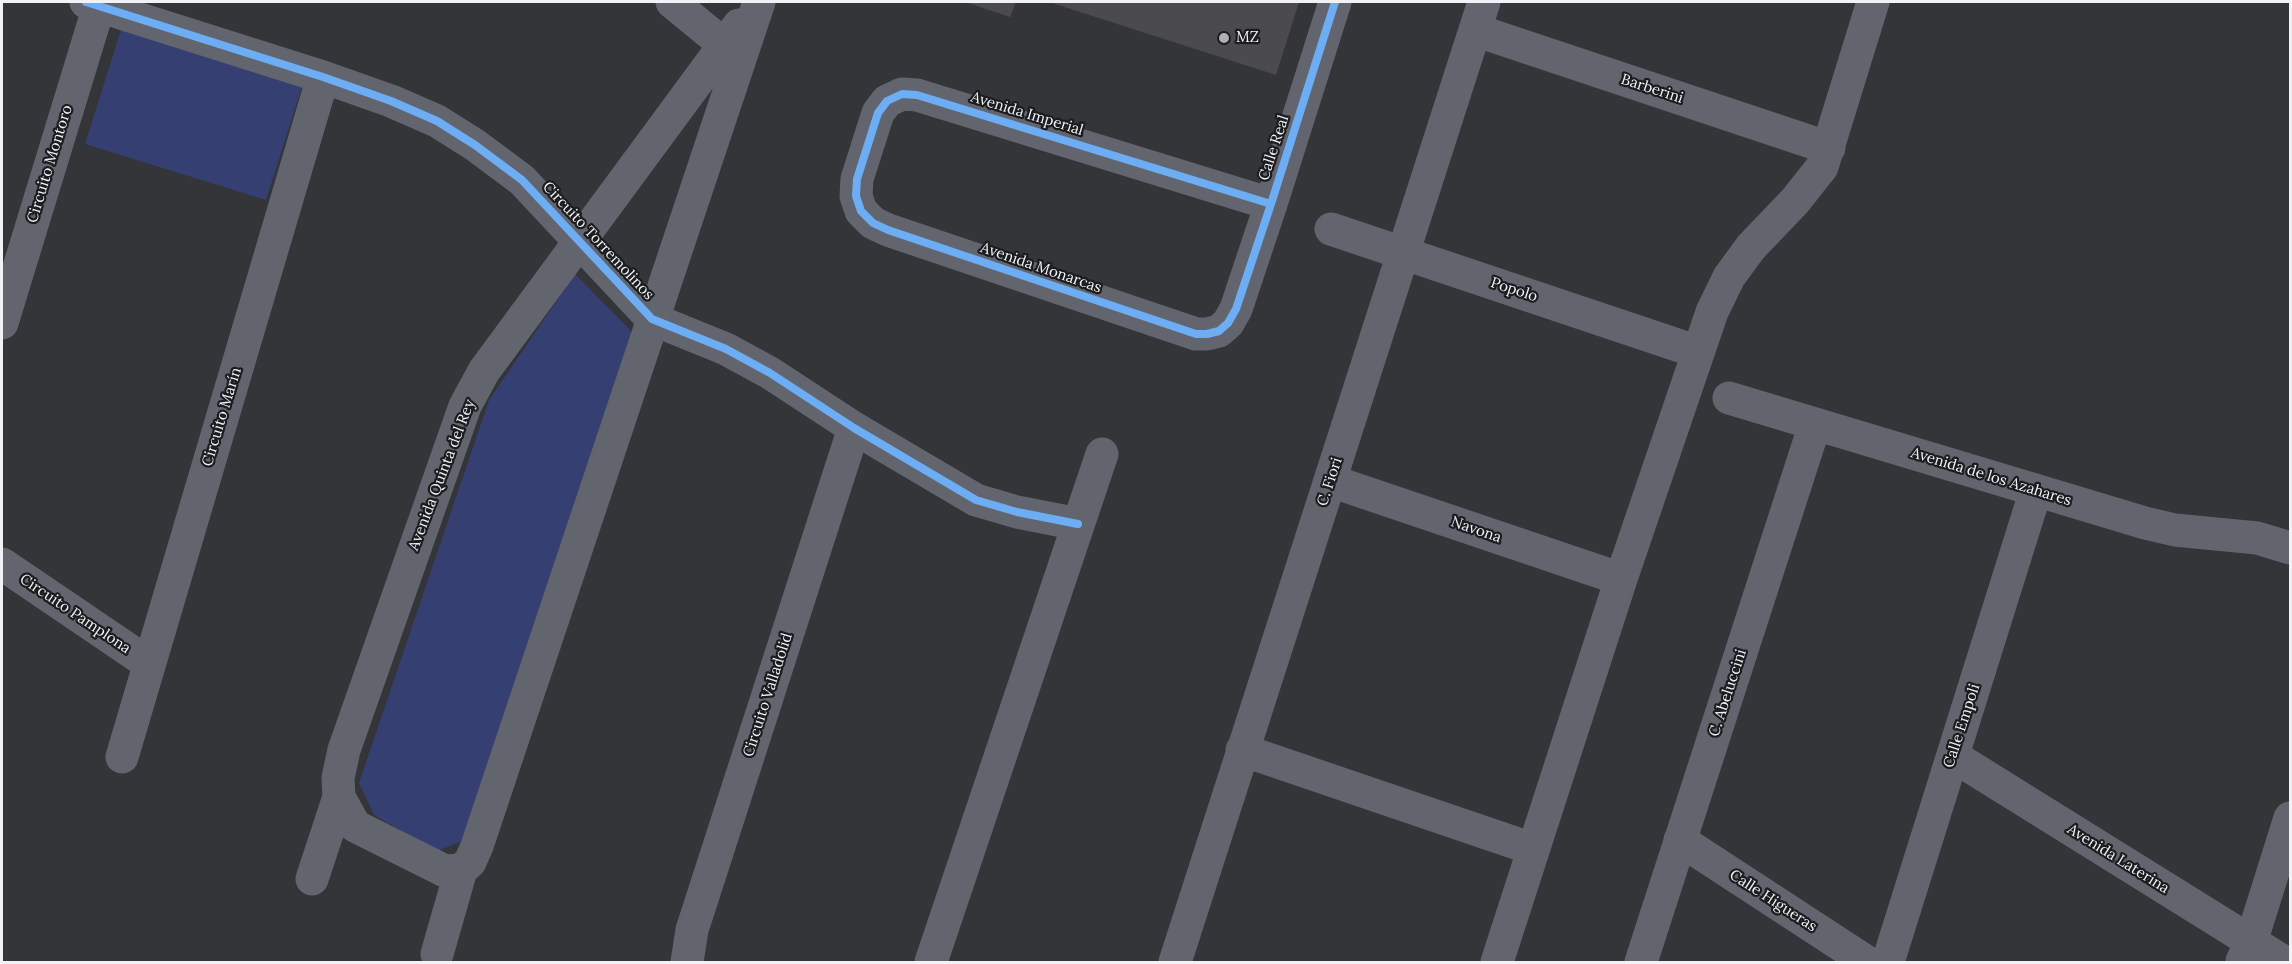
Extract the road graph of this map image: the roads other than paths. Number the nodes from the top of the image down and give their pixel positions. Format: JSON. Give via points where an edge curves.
{"nodes":[{"id":1,"x":672,"y":2,"type":"edge"},
{"id":2,"x":757,"y":2,"type":"edge"},
{"id":3,"x":1335,"y":2,"type":"edge"},
{"id":4,"x":1873,"y":2,"type":"edge"},
{"id":5,"x":93,"y":4,"type":"edge"},
{"id":6,"x":1479,"y":16,"type":"edge"},
{"id":7,"x":732,"y":52,"type":"junction"},
{"id":8,"x":324,"y":77,"type":"junction"},
{"id":9,"x":1829,"y":148,"type":"junction"},
{"id":10,"x":1271,"y":204,"type":"junction"},
{"id":11,"x":861,"y":211,"type":"joint"},
{"id":12,"x":1330,"y":229,"type":"dead end"},
{"id":13,"x":581,"y":242,"type":"junction"},
{"id":14,"x":1402,"y":253,"type":"junction"},
{"id":15,"x":652,"y":319,"type":"junction"},
{"id":16,"x":2,"y":323,"type":"edge"},
{"id":17,"x":1219,"y":331,"type":"joint"},
{"id":18,"x":1698,"y":352,"type":"junction"},
{"id":19,"x":1729,"y":398,"type":"dead end"},
{"id":20,"x":1815,"y":424,"type":"junction"},
{"id":21,"x":854,"y":428,"type":"junction"},
{"id":22,"x":1102,"y":454,"type":"dead end"},
{"id":23,"x":1331,"y":481,"type":"junction"},
{"id":24,"x":2036,"y":490,"type":"junction"},
{"id":25,"x":1078,"y":524,"type":"junction"},
{"id":26,"x":2290,"y":529,"type":"edge"},
{"id":27,"x":2257,"y":538,"type":"junction"},
{"id":28,"x":2290,"y":548,"type":"edge"},
{"id":29,"x":2,"y":564,"type":"edge"},
{"id":30,"x":1621,"y":579,"type":"junction"},
{"id":31,"x":148,"y":663,"type":"junction"},
{"id":32,"x":1242,"y":750,"type":"junction"},
{"id":33,"x":1953,"y":756,"type":"junction"},
{"id":34,"x":122,"y":757,"type":"dead end"},
{"id":35,"x":339,"y":797,"type":"junction"},
{"id":36,"x":2290,"y":818,"type":"edge"},
{"id":37,"x":1680,"y":840,"type":"junction"},
{"id":38,"x":1533,"y":849,"type":"junction"},
{"id":39,"x":461,"y":870,"type":"junction"},
{"id":40,"x":312,"y":879,"type":"dead end"},
{"id":41,"x":2246,"y":952,"type":"edge"},
{"id":42,"x":437,"y":954,"type":"dead end"},
{"id":43,"x":687,"y":963,"type":"edge"},
{"id":44,"x":931,"y":963,"type":"edge"},
{"id":45,"x":1175,"y":963,"type":"edge"},
{"id":46,"x":1497,"y":963,"type":"edge"},
{"id":47,"x":1641,"y":963,"type":"edge"},
{"id":48,"x":1867,"y":963,"type":"edge"},
{"id":49,"x":1888,"y":963,"type":"edge"},
{"id":50,"x":2284,"y":963,"type":"edge"}],
"edges":[{"from":1,"to":7,"type":"street"},
{"from":2,"to":7,"type":"street"},
{"from":3,"to":10,"type":"street","name":"Calle Real"},
{"from":4,"to":9,"type":"street"},
{"from":5,"to":8,"type":"street","name":"Circuito Torremolinos"},
{"from":5,"to":16,"type":"street","name":"Circuito Montoro"},
{"from":6,"to":9,"type":"street","name":"Barberini"},
{"from":6,"to":14,"type":"street","name":"C. Fiori"},
{"from":7,"to":13,"type":"street","name":"Avenida Quinta del Rey"},
{"from":7,"to":15,"type":"street"},
{"from":8,"to":13,"type":"street","name":"Circuito Torremolinos","via":[[437,121],[475,145],[522,180]]},
{"from":8,"to":31,"type":"street","name":"Circuito Marín"},
{"from":9,"to":18,"type":"street","via":[[1822,167],[1809,184],[1729,277]]},
{"from":10,"to":11,"type":"street","name":"Avenida Imperial","via":[[917,95],[902,94],[887,101],[878,114],[857,179],[856,196]]},
{"from":10,"to":17,"type":"street","name":"Calle Real","via":[[1236,309]]},
{"from":11,"to":17,"type":"street","name":"Avenida Monarcas","via":[[888,230],[1196,334]]},
{"from":12,"to":14,"type":"street","name":"Popolo"},
{"from":13,"to":15,"type":"street","name":"Circuito Torremolinos"},
{"from":13,"to":35,"type":"street","name":"Avenida Quinta del Rey","via":[[484,371],[465,406],[344,750],[338,778]]},
{"from":14,"to":18,"type":"street","name":"Popolo"},
{"from":14,"to":23,"type":"street","name":"C. Fiori"},
{"from":15,"to":21,"type":"street","name":"Circuito Torremolinos","via":[[726,349]]},
{"from":15,"to":39,"type":"street","via":[[477,846],[470,862]]},
{"from":18,"to":30,"type":"street"},
{"from":19,"to":20,"type":"street","name":"Avenida de los Azahares"},
{"from":20,"to":24,"type":"street","name":"Avenida de los Azahares"},
{"from":20,"to":37,"type":"street","name":"C. Abeluccini"},
{"from":21,"to":25,"type":"street","name":"Circuito Torremolinos","via":[[976,500]]},
{"from":21,"to":43,"type":"street","name":"Circuito Valladolid","via":[[692,930]]},
{"from":22,"to":25,"type":"street"},
{"from":23,"to":30,"type":"street","name":"Navona"},
{"from":23,"to":32,"type":"street","name":"C. Fiori"},
{"from":24,"to":27,"type":"street","name":"Avenida de los Azahares","via":[[2175,530]]},
{"from":24,"to":33,"type":"street","name":"Calle Empoli"},
{"from":25,"to":44,"type":"street"},
{"from":26,"to":27,"type":"street","name":"Avenida de los Azahares"},
{"from":27,"to":28,"type":"street","name":"Avenida de los Azahares"},
{"from":29,"to":31,"type":"street","name":"Circuito Pamplona"},
{"from":30,"to":38,"type":"street"},
{"from":31,"to":34,"type":"street","name":"Circuito Marín"},
{"from":32,"to":38,"type":"street"},
{"from":32,"to":45,"type":"street","name":"C. Fiori"},
{"from":33,"to":41,"type":"street","name":"Avenida Laterina"},
{"from":33,"to":49,"type":"street","name":"Calle Empoli"},
{"from":35,"to":39,"type":"street","via":[[355,826],[445,871]]},
{"from":35,"to":40,"type":"street","name":"Avenida Quinta del Rey"},
{"from":36,"to":41,"type":"street"},
{"from":37,"to":47,"type":"street","name":"C. Abeluccini"},
{"from":37,"to":48,"type":"street","name":"Calle Higueras"},
{"from":38,"to":46,"type":"street"},
{"from":39,"to":42,"type":"street"},
{"from":41,"to":50,"type":"street","name":"Avenida Laterina"}]}
